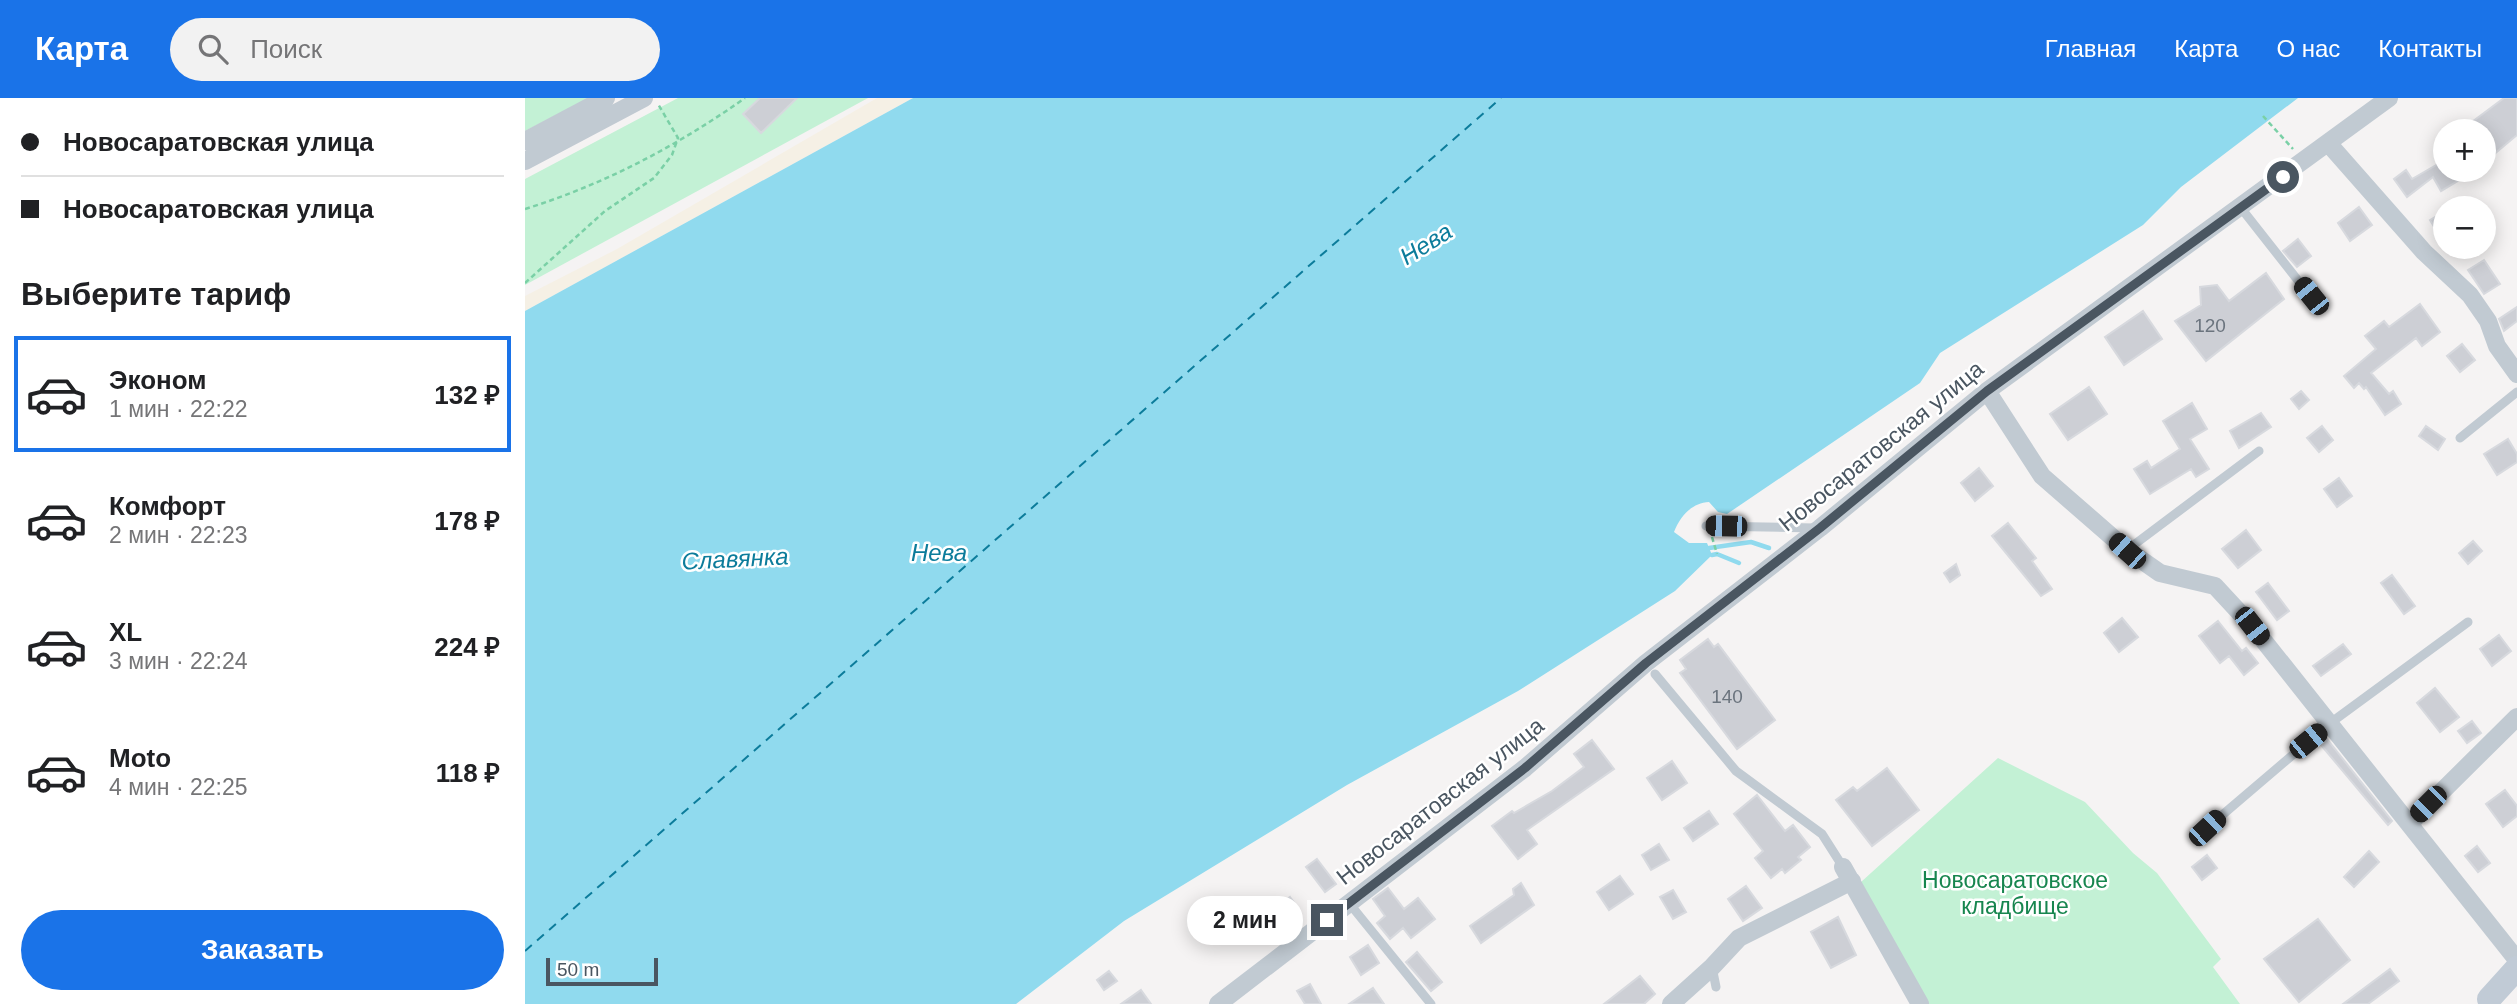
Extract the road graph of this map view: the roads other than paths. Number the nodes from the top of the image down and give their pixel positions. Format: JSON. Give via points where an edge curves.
{"nodes":[{"id":1,"x":606,"y":98,"type":"edge"},
{"id":2,"x":2389,"y":98,"type":"edge"},
{"id":3,"x":651,"y":101,"type":"edge"},
{"id":4,"x":525,"y":141,"type":"edge"},
{"id":5,"x":2328,"y":143,"type":"junction"},
{"id":6,"x":525,"y":161,"type":"edge"},
{"id":7,"x":2241,"y":208,"type":"junction"},
{"id":8,"x":2311,"y":296,"type":"dead end"},
{"id":9,"x":2517,"y":374,"type":"edge"},
{"id":10,"x":1987,"y":391,"type":"junction"},
{"id":11,"x":2517,"y":392,"type":"edge"},
{"id":12,"x":2461,"y":438,"type":"dead end"},
{"id":13,"x":2259,"y":451,"type":"dead end"},
{"id":14,"x":1706,"y":526,"type":"dead end"},
{"id":15,"x":1820,"y":528,"type":"junction"},
{"id":16,"x":2127,"y":551,"type":"junction"},
{"id":17,"x":2468,"y":622,"type":"dead end"},
{"id":18,"x":1655,"y":674,"type":"dead end"},
{"id":19,"x":2517,"y":717,"type":"edge"},
{"id":20,"x":2329,"y":724,"type":"junction"},
{"id":21,"x":2411,"y":822,"type":"junction"},
{"id":22,"x":2207,"y":828,"type":"dead end"},
{"id":23,"x":1848,"y":874,"type":"junction"},
{"id":24,"x":1349,"y":903,"type":"junction"},
{"id":25,"x":2517,"y":960,"type":"edge"},
{"id":26,"x":1712,"y":967,"type":"junction"},
{"id":27,"x":2517,"y":968,"type":"edge"},
{"id":28,"x":2517,"y":982,"type":"edge"},
{"id":29,"x":1716,"y":987,"type":"dead end"},
{"id":30,"x":2486,"y":1002,"type":"edge"},
{"id":31,"x":1218,"y":1004,"type":"edge"},
{"id":32,"x":1431,"y":1004,"type":"edge"},
{"id":33,"x":1671,"y":1004,"type":"edge"},
{"id":34,"x":1920,"y":1004,"type":"edge"}],
"edges":[{"from":1,"to":4,"type":"street"},
{"from":2,"to":5,"type":"street","name":"Новосаратовская улица"},
{"from":3,"to":6,"type":"street"},
{"from":5,"to":7,"type":"street","name":"Новосаратовская улица"},
{"from":5,"to":9,"type":"street","via":[[2424,252],[2470,295]]},
{"from":7,"to":8,"type":"lane"},
{"from":7,"to":10,"type":"street","name":"Новосаратовская улица"},
{"from":10,"to":15,"type":"street","name":"Новосаратовская улица"},
{"from":10,"to":16,"type":"street","via":[[2042,476]]},
{"from":11,"to":12,"type":"lane"},
{"from":13,"to":16,"type":"lane"},
{"from":14,"to":15,"type":"lane"},
{"from":15,"to":24,"type":"street","name":"Новосаратовская улица","via":[[1646,663],[1525,768]]},
{"from":16,"to":20,"type":"street","via":[[2160,573],[2215,586]]},
{"from":17,"to":20,"type":"lane"},
{"from":18,"to":23,"type":"lane","via":[[1737,771],[1822,834]]},
{"from":19,"to":21,"type":"street"},
{"from":20,"to":21,"type":"street"},
{"from":20,"to":22,"type":"lane"},
{"from":21,"to":25,"type":"street"},
{"from":23,"to":26,"type":"street","via":[[1739,938]]},
{"from":23,"to":34,"type":"street"},
{"from":24,"to":31,"type":"street","name":"Новосаратовская улица"},
{"from":24,"to":32,"type":"lane"},
{"from":26,"to":29,"type":"lane"},
{"from":26,"to":33,"type":"street"},
{"from":27,"to":30,"type":"main road"},
{"from":28,"to":30,"type":"main road"}]}
